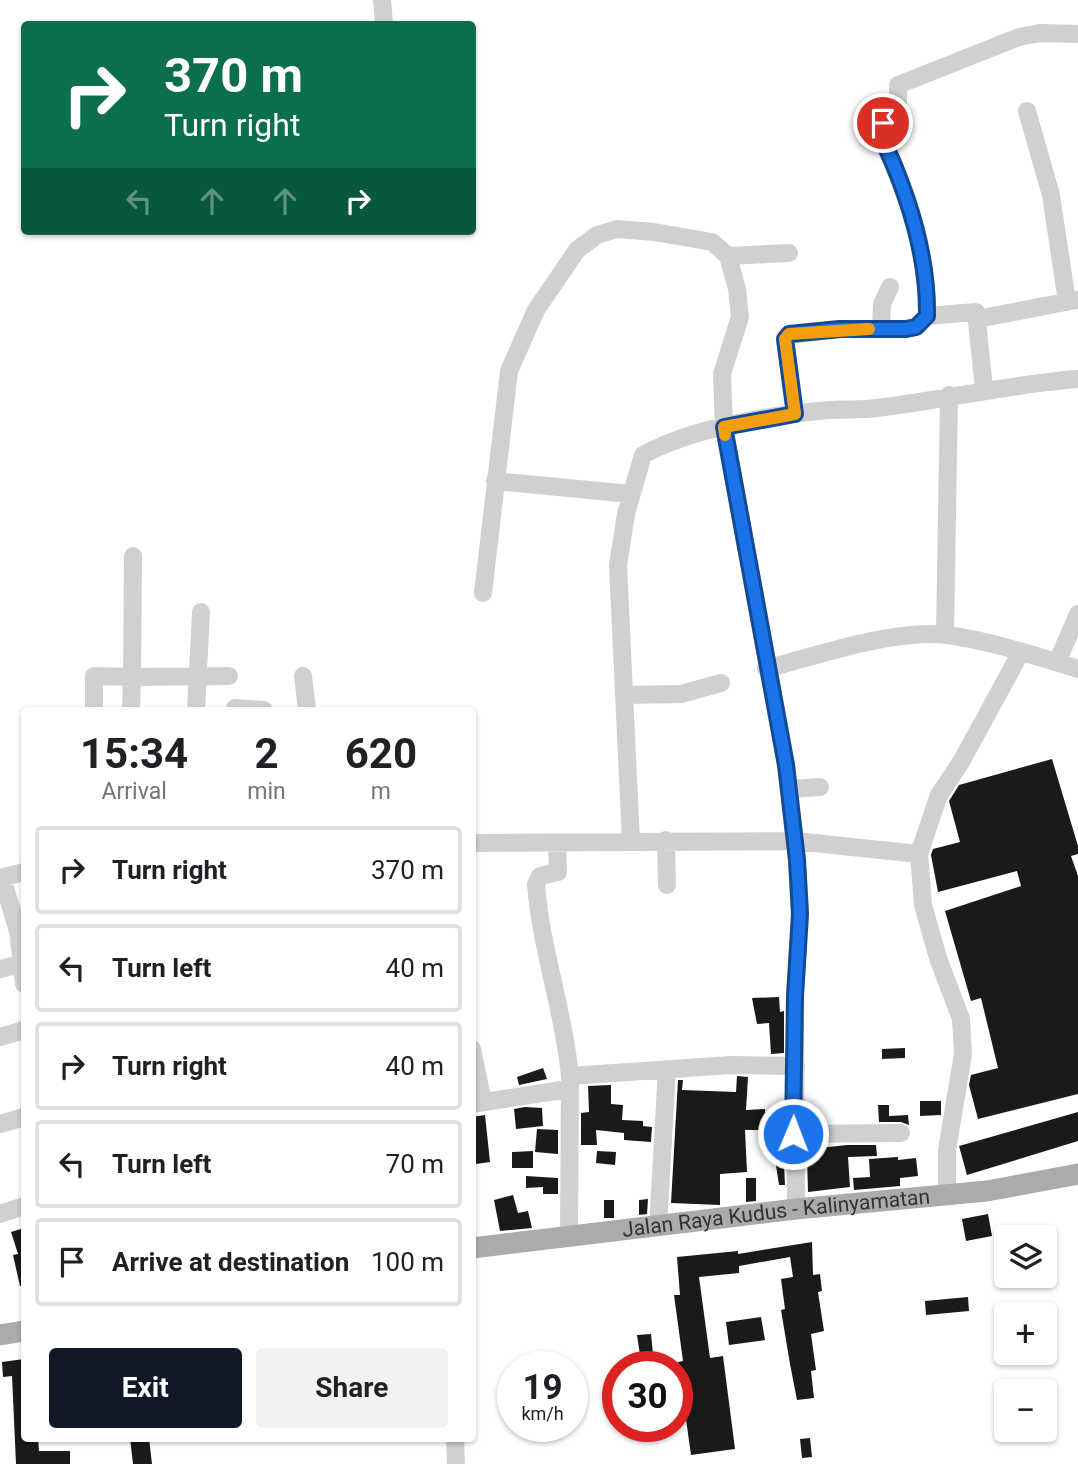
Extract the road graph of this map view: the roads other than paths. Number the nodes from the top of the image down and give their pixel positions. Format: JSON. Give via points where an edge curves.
{"nodes":[{"id":1,"x":382,"y":0,"type":"edge"},
{"id":2,"x":384,"y":21,"type":"edge"},
{"id":3,"x":1078,"y":34,"type":"edge"},
{"id":4,"x":1027,"y":111,"type":"dead end"},
{"id":5,"x":789,"y":253,"type":"dead end"},
{"id":6,"x":728,"y":256,"type":"junction"},
{"id":7,"x":890,"y":287,"type":"dead end"},
{"id":8,"x":1072,"y":301,"type":"edge"},
{"id":9,"x":927,"y":316,"type":"junction"},
{"id":10,"x":977,"y":319,"type":"junction"},
{"id":11,"x":881,"y":329,"type":"junction"},
{"id":12,"x":1078,"y":379,"type":"edge"},
{"id":13,"x":984,"y":389,"type":"junction"},
{"id":14,"x":949,"y":396,"type":"junction"},
{"id":15,"x":795,"y":414,"type":"junction"},
{"id":16,"x":724,"y":427,"type":"junction"},
{"id":17,"x":495,"y":481,"type":"junction"},
{"id":18,"x":631,"y":495,"type":"junction"},
{"id":19,"x":133,"y":556,"type":"dead end"},
{"id":20,"x":483,"y":593,"type":"dead end"},
{"id":21,"x":201,"y":612,"type":"dead end"},
{"id":22,"x":1078,"y":614,"type":"edge"},
{"id":23,"x":945,"y":635,"type":"junction"},
{"id":24,"x":1021,"y":652,"type":"junction"},
{"id":25,"x":1057,"y":662,"type":"junction"},
{"id":26,"x":766,"y":669,"type":"junction"},
{"id":27,"x":1078,"y":669,"type":"edge"},
{"id":28,"x":197,"y":675,"type":"junction"},
{"id":29,"x":229,"y":676,"type":"dead end"},
{"id":30,"x":303,"y":676,"type":"dead end"},
{"id":31,"x":132,"y":677,"type":"junction"},
{"id":32,"x":721,"y":683,"type":"dead end"},
{"id":33,"x":625,"y":695,"type":"junction"},
{"id":34,"x":94,"y":707,"type":"edge"},
{"id":35,"x":131,"y":707,"type":"edge"},
{"id":36,"x":197,"y":707,"type":"edge"},
{"id":37,"x":307,"y":707,"type":"edge"},
{"id":38,"x":820,"y":787,"type":"dead end"},
{"id":39,"x":790,"y":789,"type":"junction"},
{"id":40,"x":666,"y":840,"type":"junction"},
{"id":41,"x":794,"y":841,"type":"junction"},
{"id":42,"x":631,"y":842,"type":"junction"},
{"id":43,"x":476,"y":843,"type":"edge"},
{"id":44,"x":556,"y":843,"type":"junction"},
{"id":45,"x":919,"y":854,"type":"junction"},
{"id":46,"x":21,"y":873,"type":"edge"},
{"id":47,"x":1,"y":878,"type":"edge"},
{"id":48,"x":667,"y":886,"type":"dead end"},
{"id":49,"x":21,"y":930,"type":"edge"},
{"id":50,"x":21,"y":964,"type":"joint"},
{"id":51,"x":0,"y":969,"type":"edge"},
{"id":52,"x":21,"y":1031,"type":"edge"},
{"id":53,"x":0,"y":1037,"type":"edge"},
{"id":54,"x":796,"y":1066,"type":"junction"},
{"id":55,"x":667,"y":1069,"type":"junction"},
{"id":56,"x":569,"y":1083,"type":"junction"},
{"id":57,"x":476,"y":1085,"type":"edge"},
{"id":58,"x":478,"y":1103,"type":"edge"},
{"id":59,"x":21,"y":1118,"type":"edge"},
{"id":60,"x":0,"y":1124,"type":"edge"},
{"id":61,"x":901,"y":1133,"type":"dead end"},
{"id":62,"x":793,"y":1134,"type":"junction"},
{"id":63,"x":1078,"y":1174,"type":"edge"},
{"id":64,"x":947,"y":1194,"type":"junction"},
{"id":65,"x":21,"y":1207,"type":"edge"},
{"id":66,"x":796,"y":1209,"type":"junction"},
{"id":67,"x":0,"y":1214,"type":"edge"},
{"id":68,"x":658,"y":1227,"type":"junction"},
{"id":69,"x":569,"y":1236,"type":"junction"},
{"id":70,"x":476,"y":1248,"type":"edge"},
{"id":71,"x":21,"y":1332,"type":"edge"},
{"id":72,"x":0,"y":1335,"type":"edge"},
{"id":73,"x":455,"y":1442,"type":"edge"},
{"id":74,"x":456,"y":1464,"type":"edge"}],
"edges":[{"from":1,"to":2,"type":"street"},
{"from":3,"to":9,"type":"street","via":[[1019,37],[898,85],[898,114],[883,123],[879,132],[911,210]]},
{"from":4,"to":8,"type":"street","via":[[1051,195]]},
{"from":5,"to":6,"type":"street"},
{"from":6,"to":16,"type":"street","via":[[740,317],[723,366]]},
{"from":6,"to":17,"type":"street","via":[[712,242],[617,229],[597,235],[577,250],[536,310],[509,371]]},
{"from":7,"to":11,"type":"street","via":[[882,304]]},
{"from":8,"to":10,"type":"street"},
{"from":9,"to":10,"type":"street","via":[[976,312]]},
{"from":9,"to":11,"type":"street","via":[[912,328]]},
{"from":10,"to":13,"type":"street"},
{"from":11,"to":15,"type":"street","via":[[802,331],[786,337]]},
{"from":12,"to":13,"type":"street"},
{"from":13,"to":14,"type":"street"},
{"from":14,"to":15,"type":"street","via":[[877,408]]},
{"from":14,"to":23,"type":"street"},
{"from":15,"to":16,"type":"street"},
{"from":16,"to":18,"type":"street","via":[[643,455]]},
{"from":16,"to":26,"type":"street"},
{"from":17,"to":18,"type":"street"},
{"from":17,"to":20,"type":"street"},
{"from":18,"to":33,"type":"street","via":[[618,565]]},
{"from":19,"to":31,"type":"street"},
{"from":21,"to":28,"type":"street"},
{"from":22,"to":25,"type":"street"},
{"from":23,"to":24,"type":"street"},
{"from":23,"to":26,"type":"street","via":[[872,643]]},
{"from":24,"to":25,"type":"street"},
{"from":24,"to":45,"type":"street","via":[[939,795]]},
{"from":25,"to":27,"type":"street"},
{"from":26,"to":39,"type":"street"},
{"from":28,"to":29,"type":"street"},
{"from":28,"to":31,"type":"street"},
{"from":28,"to":36,"type":"street"},
{"from":30,"to":37,"type":"street"},
{"from":31,"to":34,"type":"street","via":[[91,676]]},
{"from":31,"to":35,"type":"street"},
{"from":32,"to":33,"type":"street","via":[[681,694]]},
{"from":33,"to":42,"type":"street"},
{"from":38,"to":39,"type":"street"},
{"from":39,"to":41,"type":"street"},
{"from":40,"to":41,"type":"street"},
{"from":40,"to":42,"type":"street"},
{"from":40,"to":48,"type":"street"},
{"from":41,"to":45,"type":"street"},
{"from":41,"to":54,"type":"street","via":[[800,914]]},
{"from":42,"to":44,"type":"street"},
{"from":43,"to":44,"type":"street"},
{"from":44,"to":56,"type":"street","via":[[558,872],[540,876],[537,884],[545,948],[563,1017]]},
{"from":45,"to":64,"type":"street","via":[[923,905],[961,1019],[963,1054],[947,1150]]},
{"from":46,"to":47,"type":"street"},
{"from":47,"to":49,"type":"street"},
{"from":49,"to":50,"type":"street"},
{"from":50,"to":51,"type":"street"},
{"from":52,"to":53,"type":"street"},
{"from":54,"to":55,"type":"street"},
{"from":54,"to":62,"type":"street"},
{"from":55,"to":56,"type":"street"},
{"from":55,"to":68,"type":"street"},
{"from":56,"to":58,"type":"street"},
{"from":56,"to":69,"type":"street"},
{"from":57,"to":58,"type":"street"},
{"from":59,"to":60,"type":"street"},
{"from":61,"to":62,"type":"street"},
{"from":62,"to":66,"type":"street"},
{"from":63,"to":64,"type":"main road","name":"Jalan Raya Kudus - Kalinyamatan"},
{"from":64,"to":66,"type":"main road","name":"Jalan Raya Kudus - Kalinyamatan"},
{"from":65,"to":67,"type":"street"},
{"from":66,"to":68,"type":"main road","name":"Jalan Raya Kudus - Kalinyamatan"},
{"from":68,"to":69,"type":"main road","name":"Jalan Raya Kudus - Kalinyamatan"},
{"from":69,"to":70,"type":"main road","name":"Jalan Raya Kudus - Kalinyamatan"},
{"from":71,"to":72,"type":"main road"},
{"from":73,"to":74,"type":"street"}]}
